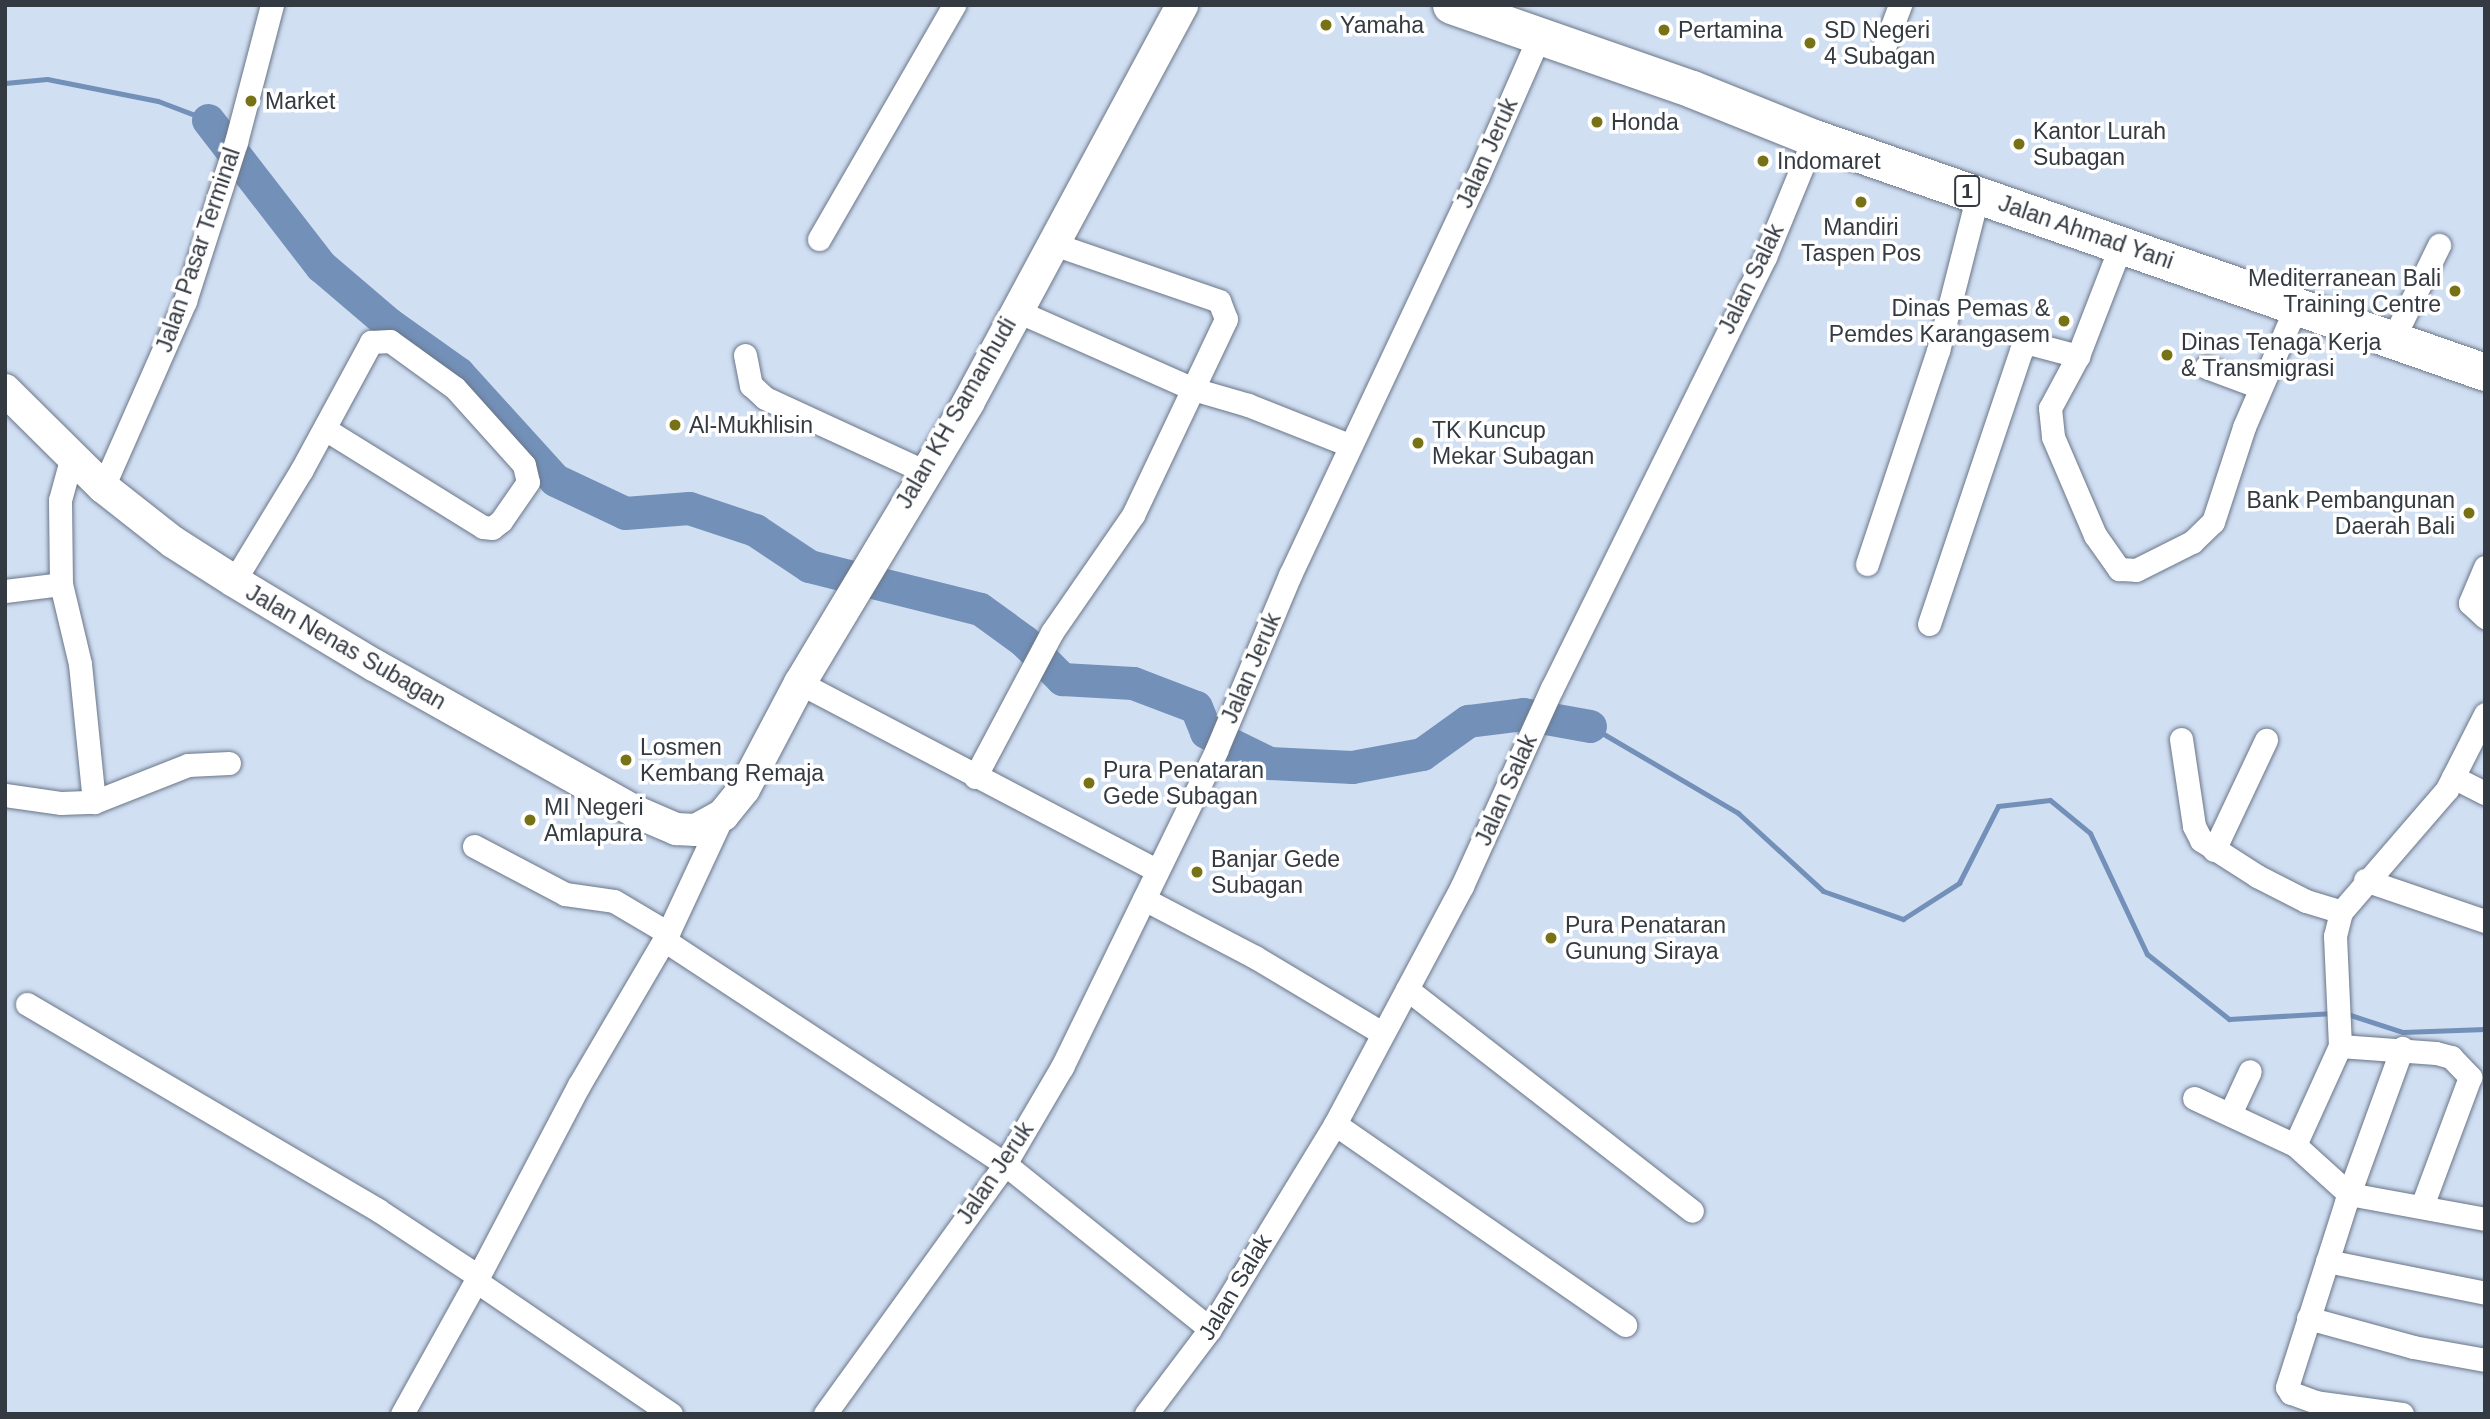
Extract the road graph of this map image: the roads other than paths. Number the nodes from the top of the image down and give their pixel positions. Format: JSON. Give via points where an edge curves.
{"nodes":[{"id":1,"x":272,"y":5,"type":"edge"},
{"id":2,"x":954,"y":5,"type":"edge"},
{"id":3,"x":1182,"y":5,"type":"edge"},
{"id":4,"x":1451,"y":5,"type":"edge"},
{"id":5,"x":1900,"y":5,"type":"edge"},
{"id":6,"x":1539,"y":37,"type":"junction"},
{"id":7,"x":1883,"y":50,"type":"dead end"},
{"id":8,"x":1814,"y":138,"type":"junction"},
{"id":9,"x":1978,"y":194,"type":"junction"},
{"id":10,"x":819,"y":239,"type":"dead end"},
{"id":11,"x":1053,"y":244,"type":"junction"},
{"id":12,"x":2121,"y":245,"type":"junction"},
{"id":13,"x":2439,"y":245,"type":"dead end"},
{"id":14,"x":2296,"y":307,"type":"junction"},
{"id":15,"x":1015,"y":310,"type":"junction"},
{"id":16,"x":2392,"y":341,"type":"junction"},
{"id":17,"x":746,"y":355,"type":"dead end"},
{"id":18,"x":2078,"y":356,"type":"junction"},
{"id":19,"x":2206,"y":367,"type":"dead end"},
{"id":20,"x":2485,"y":372,"type":"edge"},
{"id":21,"x":2260,"y":387,"type":"junction"},
{"id":22,"x":1193,"y":389,"type":"junction"},
{"id":23,"x":5,"y":390,"type":"edge"},
{"id":24,"x":325,"y":429,"type":"junction"},
{"id":25,"x":1349,"y":445,"type":"junction"},
{"id":26,"x":72,"y":456,"type":"junction"},
{"id":27,"x":924,"y":471,"type":"junction"},
{"id":28,"x":103,"y":487,"type":"junction"},
{"id":29,"x":1867,"y":564,"type":"dead end"},
{"id":30,"x":2485,"y":567,"type":"edge"},
{"id":31,"x":233,"y":580,"type":"junction"},
{"id":32,"x":61,"y":584,"type":"junction"},
{"id":33,"x":5,"y":591,"type":"edge"},
{"id":34,"x":2478,"y":612,"type":"edge"},
{"id":35,"x":1929,"y":624,"type":"dead end"},
{"id":36,"x":800,"y":683,"type":"junction"},
{"id":37,"x":2485,"y":714,"type":"edge"},
{"id":38,"x":2181,"y":739,"type":"dead end"},
{"id":39,"x":2266,"y":740,"type":"dead end"},
{"id":40,"x":229,"y":762,"type":"dead end"},
{"id":41,"x":975,"y":777,"type":"junction"},
{"id":42,"x":2453,"y":777,"type":"junction"},
{"id":43,"x":2485,"y":793,"type":"edge"},
{"id":44,"x":5,"y":795,"type":"edge"},
{"id":45,"x":94,"y":802,"type":"junction"},
{"id":46,"x":723,"y":815,"type":"junction"},
{"id":47,"x":474,"y":846,"type":"dead end"},
{"id":48,"x":2214,"y":850,"type":"junction"},
{"id":49,"x":1156,"y":870,"type":"junction"},
{"id":50,"x":2365,"y":880,"type":"junction"},
{"id":51,"x":1144,"y":899,"type":"junction"},
{"id":52,"x":2341,"y":912,"type":"junction"},
{"id":53,"x":2485,"y":921,"type":"edge"},
{"id":54,"x":666,"y":936,"type":"junction"},
{"id":55,"x":1407,"y":989,"type":"junction"},
{"id":56,"x":27,"y":1004,"type":"dead end"},
{"id":57,"x":1382,"y":1033,"type":"junction"},
{"id":58,"x":2339,"y":1041,"type":"junction"},
{"id":59,"x":2402,"y":1048,"type":"junction"},
{"id":60,"x":2250,"y":1071,"type":"dead end"},
{"id":61,"x":2194,"y":1098,"type":"dead end"},
{"id":62,"x":2230,"y":1114,"type":"junction"},
{"id":63,"x":1335,"y":1124,"type":"junction"},
{"id":64,"x":2295,"y":1145,"type":"junction"},
{"id":65,"x":1004,"y":1164,"type":"junction"},
{"id":66,"x":2349,"y":1194,"type":"junction"},
{"id":67,"x":2422,"y":1206,"type":"junction"},
{"id":68,"x":1692,"y":1212,"type":"dead end"},
{"id":69,"x":2485,"y":1219,"type":"edge"},
{"id":70,"x":2327,"y":1261,"type":"junction"},
{"id":71,"x":477,"y":1279,"type":"junction"},
{"id":72,"x":2485,"y":1293,"type":"edge"},
{"id":73,"x":2308,"y":1318,"type":"junction"},
{"id":74,"x":1625,"y":1325,"type":"dead end"},
{"id":75,"x":1210,"y":1329,"type":"junction"},
{"id":76,"x":2485,"y":1360,"type":"edge"},
{"id":77,"x":2312,"y":1408,"type":"edge"},
{"id":78,"x":402,"y":1414,"type":"edge"},
{"id":79,"x":671,"y":1414,"type":"edge"},
{"id":80,"x":825,"y":1414,"type":"edge"},
{"id":81,"x":1146,"y":1414,"type":"edge"},
{"id":82,"x":2402,"y":1414,"type":"edge"}],
"edges":[{"from":1,"to":28,"type":"street","name":"Jalan Pasar Terminal","via":[[236,142],[185,301]]},
{"from":2,"to":10,"type":"street"},
{"from":3,"to":11,"type":"main road","name":"Jalan KH Samanhudi"},
{"from":4,"to":6,"type":"highway","name":"Jalan Ahmad Yani","number":"1"},
{"from":5,"to":7,"type":"street"},
{"from":6,"to":8,"type":"highway","name":"Jalan Ahmad Yani","number":"1","via":[[1692,89]]},
{"from":6,"to":25,"type":"street","name":"Jalan Jeruk","via":[[1478,178]]},
{"from":8,"to":9,"type":"highway","name":"Jalan Ahmad Yani","number":"1"},
{"from":8,"to":55,"type":"street","name":"Jalan Salak","via":[[1765,257],[1552,688],[1502,805]]},
{"from":9,"to":12,"type":"highway","name":"Jalan Ahmad Yani","number":"1"},
{"from":9,"to":29,"type":"street","via":[[1938,351]]},
{"from":11,"to":15,"type":"main road","name":"Jalan KH Samanhudi"},
{"from":11,"to":22,"type":"street","via":[[1219,301],[1226,318]]},
{"from":12,"to":14,"type":"highway","name":"Jalan Ahmad Yani","number":"1","via":[[2253,288]]},
{"from":12,"to":18,"type":"street"},
{"from":13,"to":16,"type":"street"},
{"from":14,"to":16,"type":"highway","name":"Jalan Ahmad Yani","number":"1"},
{"from":14,"to":21,"type":"street"},
{"from":15,"to":22,"type":"street"},
{"from":15,"to":27,"type":"main road","name":"Jalan KH Samanhudi","via":[[968,402]]},
{"from":16,"to":20,"type":"highway","name":"Jalan Ahmad Yani","number":"1"},
{"from":17,"to":27,"type":"street","via":[[751,385],[765,398]]},
{"from":18,"to":21,"type":"street","via":[[2050,408],[2050,422],[2095,535],[2113,564],[2125,571],[2192,542],[2213,522]]},
{"from":18,"to":35,"type":"street","via":[[2033,344],[2026,344],[2021,351]]},
{"from":19,"to":21,"type":"street"},
{"from":22,"to":25,"type":"street","via":[[1248,404]]},
{"from":22,"to":41,"type":"street","via":[[1133,515],[1052,632]]},
{"from":23,"to":26,"type":"main road","name":"Jalan Nenas Subagan"},
{"from":24,"to":24,"type":"street","via":[[364,350],[371,342],[390,341],[455,388],[524,465],[528,482],[501,521],[492,528],[483,527]]},
{"from":24,"to":31,"type":"street"},
{"from":25,"to":49,"type":"street","name":"Jalan Jeruk","via":[[1216,751]]},
{"from":26,"to":28,"type":"main road","name":"Jalan Nenas Subagan"},
{"from":26,"to":32,"type":"street","via":[[60,500]]},
{"from":27,"to":36,"type":"main road","name":"Jalan KH Samanhudi"},
{"from":28,"to":31,"type":"main road","name":"Jalan Nenas Subagan","via":[[173,542]]},
{"from":30,"to":34,"type":"street","via":[[2470,598]]},
{"from":31,"to":46,"type":"main road","name":"Jalan Nenas Subagan","via":[[374,666],[653,820],[676,829],[696,830]]},
{"from":32,"to":33,"type":"street"},
{"from":32,"to":45,"type":"street","via":[[80,664]]},
{"from":36,"to":41,"type":"street"},
{"from":36,"to":46,"type":"main road","name":"Jalan KH Samanhudi","via":[[744,789]]},
{"from":37,"to":42,"type":"street"},
{"from":38,"to":48,"type":"street","via":[[2194,826],[2201,840]]},
{"from":39,"to":48,"type":"street"},
{"from":40,"to":45,"type":"street","via":[[188,765]]},
{"from":41,"to":49,"type":"street"},
{"from":42,"to":43,"type":"street"},
{"from":42,"to":50,"type":"street","via":[[2432,809]]},
{"from":44,"to":45,"type":"street","via":[[61,803]]},
{"from":46,"to":54,"type":"street"},
{"from":47,"to":54,"type":"street","via":[[565,894],[614,901]]},
{"from":48,"to":52,"type":"street","via":[[2306,901]]},
{"from":49,"to":51,"type":"street","name":"Jalan Jeruk"},
{"from":50,"to":52,"type":"street"},
{"from":50,"to":53,"type":"street"},
{"from":51,"to":57,"type":"street","via":[[1255,957]]},
{"from":51,"to":65,"type":"street","name":"Jalan Jeruk","via":[[1062,1067]]},
{"from":52,"to":58,"type":"street","via":[[2335,936]]},
{"from":54,"to":65,"type":"street"},
{"from":54,"to":71,"type":"street","via":[[579,1085]]},
{"from":55,"to":57,"type":"street","name":"Jalan Salak"},
{"from":55,"to":68,"type":"street"},
{"from":56,"to":71,"type":"street","via":[[378,1210]]},
{"from":57,"to":63,"type":"street","name":"Jalan Salak"},
{"from":58,"to":59,"type":"street"},
{"from":58,"to":64,"type":"street"},
{"from":59,"to":66,"type":"street"},
{"from":59,"to":67,"type":"street","via":[[2451,1057],[2470,1077]]},
{"from":60,"to":62,"type":"street"},
{"from":61,"to":62,"type":"street"},
{"from":62,"to":64,"type":"street"},
{"from":63,"to":74,"type":"street"},
{"from":63,"to":75,"type":"street","name":"Jalan Salak"},
{"from":64,"to":66,"type":"street"},
{"from":65,"to":75,"type":"street"},
{"from":65,"to":80,"type":"street","name":"Jalan Jeruk"},
{"from":66,"to":67,"type":"street"},
{"from":66,"to":70,"type":"street"},
{"from":67,"to":69,"type":"street"},
{"from":70,"to":72,"type":"street"},
{"from":70,"to":73,"type":"street"},
{"from":71,"to":78,"type":"street"},
{"from":71,"to":79,"type":"street"},
{"from":73,"to":76,"type":"street","via":[[2413,1347]]},
{"from":73,"to":77,"type":"street","via":[[2287,1387]]},
{"from":75,"to":81,"type":"street","name":"Jalan Salak"},
{"from":77,"to":82,"type":"street"}]}
